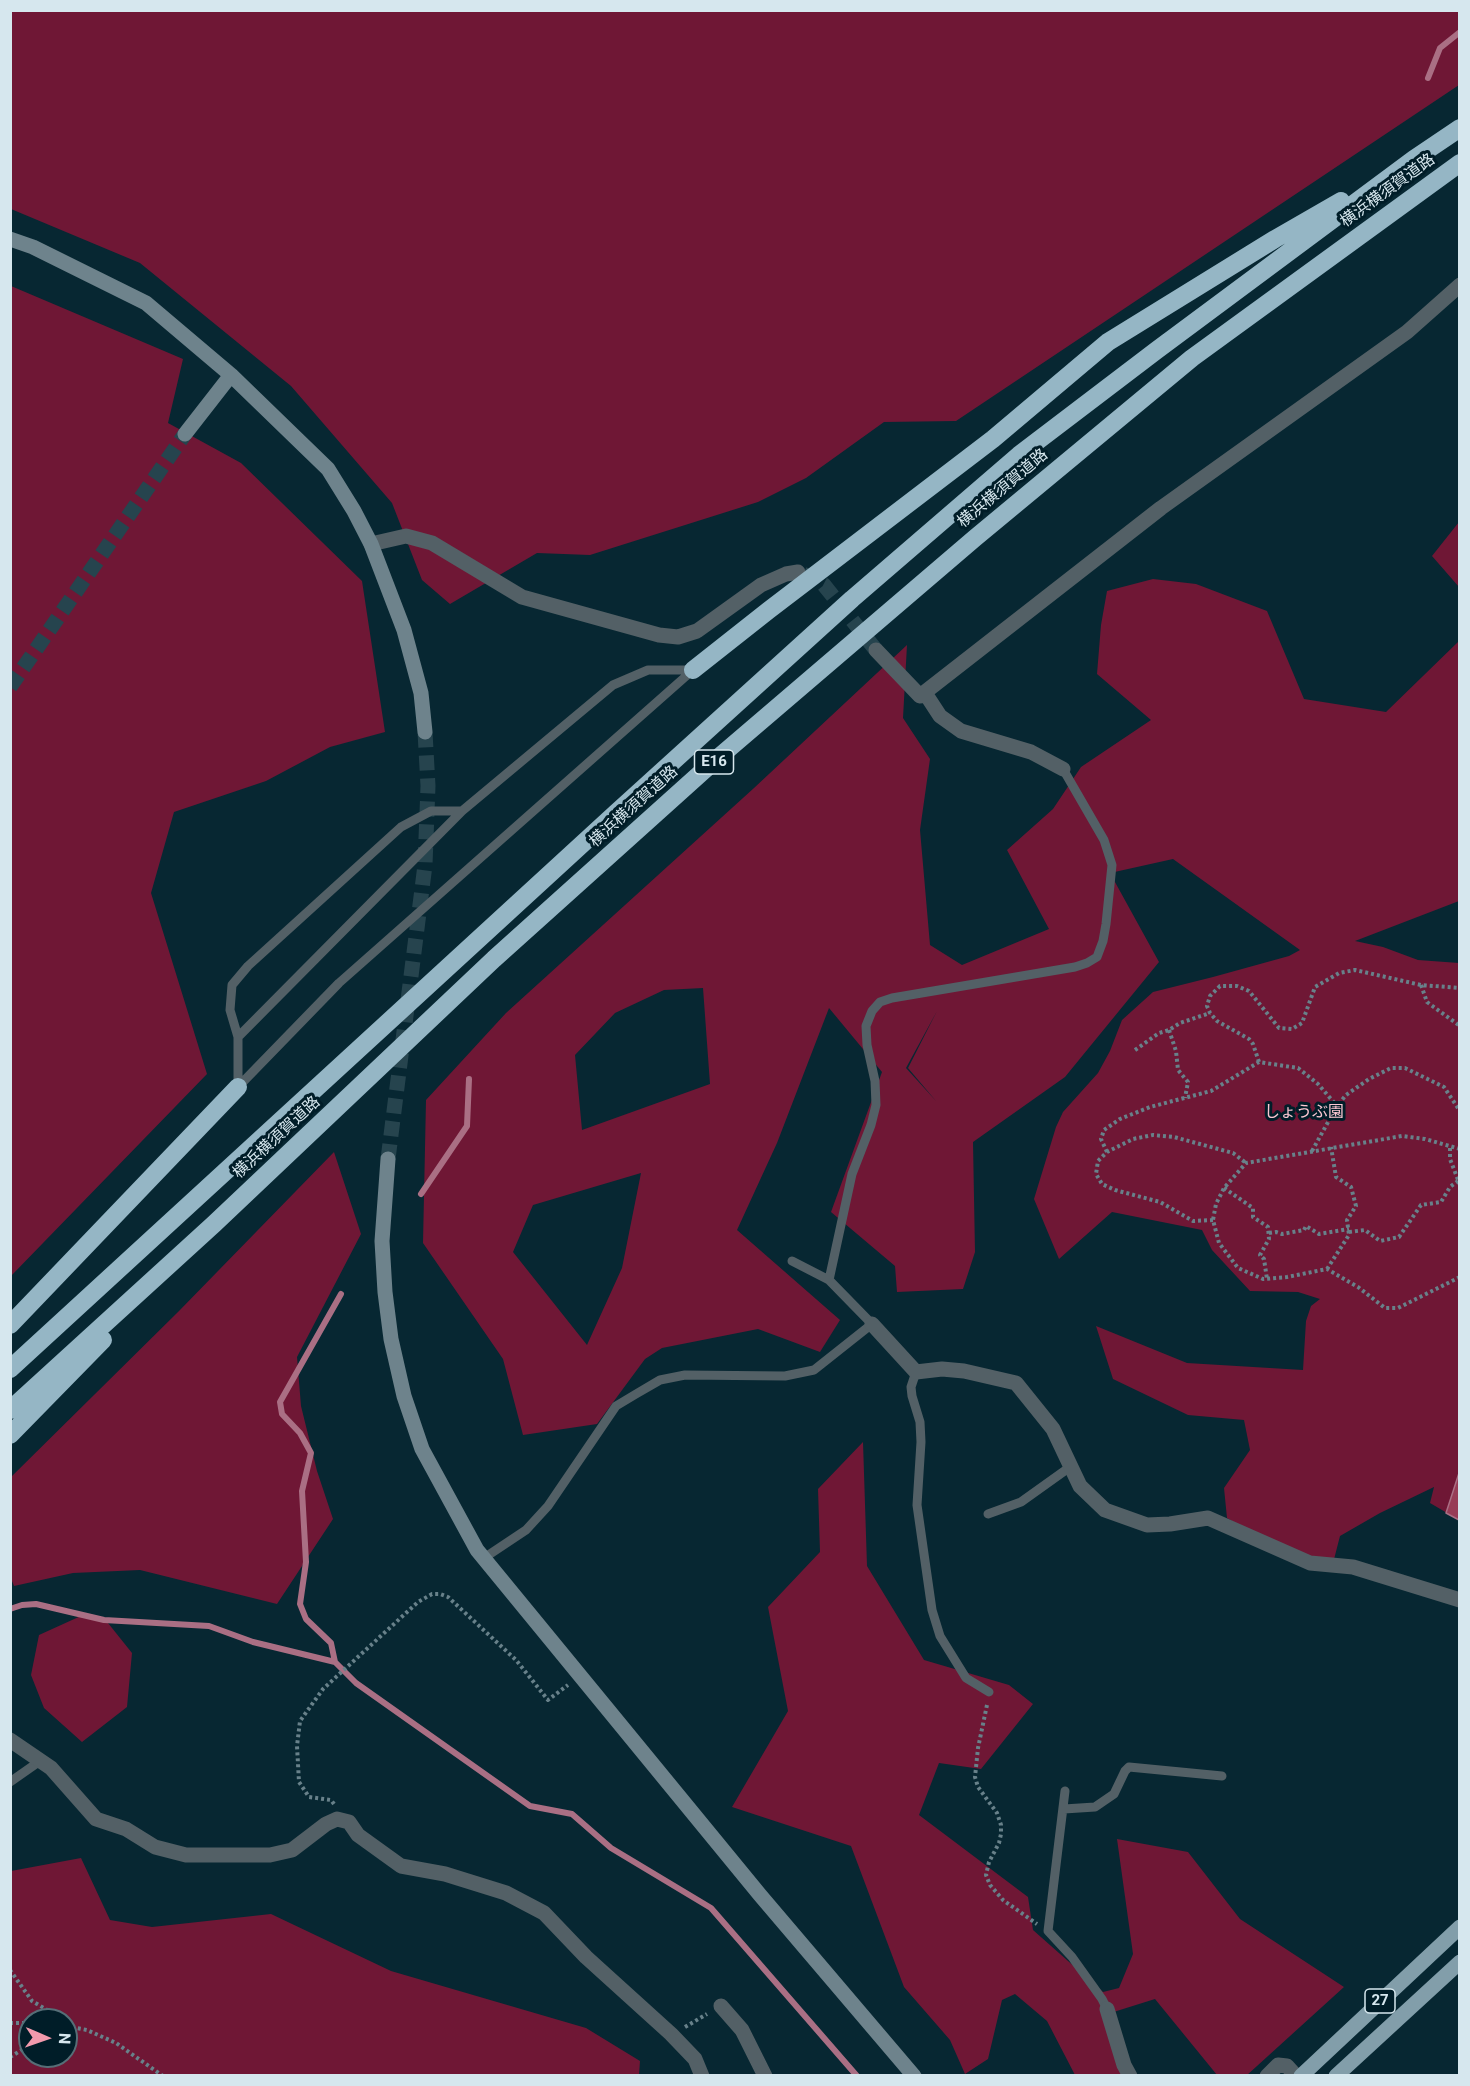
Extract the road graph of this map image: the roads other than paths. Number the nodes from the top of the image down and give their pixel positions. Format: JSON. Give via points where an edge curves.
{"nodes":[{"id":1,"x":1460,"y":128,"type":"edge"},
{"id":2,"x":1414,"y":159,"type":"junction"},
{"id":3,"x":1460,"y":163,"type":"edge"},
{"id":4,"x":10,"y":239,"type":"edge"},
{"id":5,"x":1460,"y":285,"type":"edge"},
{"id":6,"x":231,"y":375,"type":"junction"},
{"id":7,"x":185,"y":434,"type":"tunnel mouth"},
{"id":8,"x":371,"y":544,"type":"junction"},
{"id":9,"x":798,"y":572,"type":"dead end"},
{"id":10,"x":876,"y":650,"type":"tunnel mouth"},
{"id":11,"x":693,"y":670,"type":"junction"},
{"id":12,"x":925,"y":693,"type":"junction"},
{"id":13,"x":425,"y":732,"type":"tunnel mouth"},
{"id":14,"x":1063,"y":769,"type":"joint"},
{"id":15,"x":462,"y":811,"type":"junction"},
{"id":16,"x":238,"y":1037,"type":"junction"},
{"id":17,"x":238,"y":1087,"type":"junction"},
{"id":18,"x":388,"y":1159,"type":"tunnel mouth"},
{"id":19,"x":214,"y":1224,"type":"junction"},
{"id":20,"x":792,"y":1262,"type":"dead end"},
{"id":21,"x":829,"y":1280,"type":"junction"},
{"id":22,"x":872,"y":1324,"type":"junction"},
{"id":23,"x":10,"y":1325,"type":"edge"},
{"id":24,"x":10,"y":1369,"type":"edge"},
{"id":25,"x":916,"y":1372,"type":"junction"},
{"id":26,"x":10,"y":1410,"type":"edge"},
{"id":27,"x":10,"y":1435,"type":"edge"},
{"id":28,"x":1070,"y":1467,"type":"junction"},
{"id":29,"x":988,"y":1514,"type":"dead end"},
{"id":30,"x":484,"y":1558,"type":"junction"},
{"id":31,"x":1460,"y":1600,"type":"edge"},
{"id":32,"x":989,"y":1692,"type":"road end"},
{"id":33,"x":10,"y":1740,"type":"edge"},
{"id":34,"x":40,"y":1761,"type":"junction"},
{"id":35,"x":1222,"y":1776,"type":"dead end"},
{"id":36,"x":10,"y":1782,"type":"edge"},
{"id":37,"x":1065,"y":1791,"type":"dead end"},
{"id":38,"x":1064,"y":1809,"type":"junction"},
{"id":39,"x":1460,"y":1927,"type":"edge"},
{"id":40,"x":1460,"y":1962,"type":"edge"},
{"id":41,"x":721,"y":2006,"type":"road end"},
{"id":42,"x":1107,"y":2008,"type":"joint"},
{"id":43,"x":702,"y":2076,"type":"edge"},
{"id":44,"x":765,"y":2076,"type":"edge"},
{"id":45,"x":914,"y":2076,"type":"edge"},
{"id":46,"x":1131,"y":2076,"type":"edge"},
{"id":47,"x":1268,"y":2076,"type":"edge"},
{"id":48,"x":1296,"y":2076,"type":"edge"},
{"id":49,"x":1301,"y":2076,"type":"edge"},
{"id":50,"x":1336,"y":2076,"type":"edge"}],
"edges":[{"from":1,"to":2,"type":"highway","name":"横浜横須賀道路","number":"E16"},
{"from":2,"to":11,"type":"highway","via":[[1108,342],[993,439]]},
{"from":2,"to":24,"type":"highway","name":"横浜横須賀道路","number":"E16","via":[[1002,470],[852,599]]},
{"from":3,"to":19,"type":"highway","name":"横浜横須賀道路","number":"E16","via":[[1192,358],[975,538],[712,763],[512,944]]},
{"from":4,"to":6,"type":"street","via":[[146,303]]},
{"from":5,"to":12,"type":"street","via":[[1407,332],[1161,508]]},
{"from":6,"to":7,"type":"street"},
{"from":6,"to":8,"type":"street","via":[[328,469]]},
{"from":8,"to":9,"type":"street","via":[[406,536],[432,543],[522,597],[678,637],[697,631],[761,585]]},
{"from":8,"to":13,"type":"street","via":[[404,630],[421,693]]},
{"from":10,"to":12,"type":"street","via":[[920,696]]},
{"from":11,"to":15,"type":"lane","via":[[648,670],[613,685]]},
{"from":11,"to":17,"type":"lane","via":[[339,983]]},
{"from":12,"to":14,"type":"street","via":[[940,716],[961,731],[1030,752]]},
{"from":14,"to":21,"type":"lane","via":[[1104,840],[1112,865],[1106,924],[1097,957],[1075,967],[892,998],[880,1002],[872,1011],[866,1026],[876,1105],[852,1174]]},
{"from":15,"to":16,"type":"lane"},
{"from":15,"to":16,"type":"lane","via":[[431,811],[401,827],[248,966],[232,985],[230,1010]]},
{"from":16,"to":17,"type":"lane"},
{"from":17,"to":23,"type":"highway"},
{"from":18,"to":30,"type":"street","via":[[382,1241],[384,1292],[404,1396],[422,1449]]},
{"from":19,"to":26,"type":"highway","name":"横浜横須賀道路","number":"E16"},
{"from":19,"to":27,"type":"highway"},
{"from":20,"to":21,"type":"lane"},
{"from":21,"to":22,"type":"lane"},
{"from":22,"to":25,"type":"street"},
{"from":22,"to":30,"type":"lane","via":[[814,1370],[785,1376],[685,1375],[660,1380],[616,1406],[548,1506],[526,1530]]},
{"from":25,"to":28,"type":"street","via":[[964,1371],[1016,1383],[1053,1429]]},
{"from":25,"to":32,"type":"lane","via":[[911,1387],[920,1422],[917,1505],[932,1610],[940,1636],[966,1678]]},
{"from":28,"to":29,"type":"lane","via":[[1021,1502]]},
{"from":28,"to":31,"type":"street","via":[[1080,1486],[1105,1510],[1147,1525],[1208,1518],[1310,1563],[1353,1567]]},
{"from":30,"to":45,"type":"street"},
{"from":33,"to":34,"type":"street"},
{"from":34,"to":36,"type":"lane"},
{"from":34,"to":43,"type":"street","via":[[51,1768],[96,1819],[126,1829],[155,1847],[186,1855],[270,1856],[292,1850],[337,1819],[349,1822],[358,1835],[401,1866],[445,1874],[506,1893],[544,1913],[671,2034],[695,2059]]},
{"from":35,"to":38,"type":"lane","via":[[1129,1767],[1114,1794],[1095,1807]]},
{"from":37,"to":38,"type":"lane"},
{"from":38,"to":42,"type":"lane","via":[[1048,1931],[1072,1957]]},
{"from":39,"to":49,"type":"main road","number":"27"},
{"from":40,"to":50,"type":"main road","number":"27"},
{"from":41,"to":44,"type":"street","via":[[742,2030]]},
{"from":42,"to":46,"type":"street"},
{"from":47,"to":48,"type":"street","via":[[1278,2066],[1287,2066]]}]}
